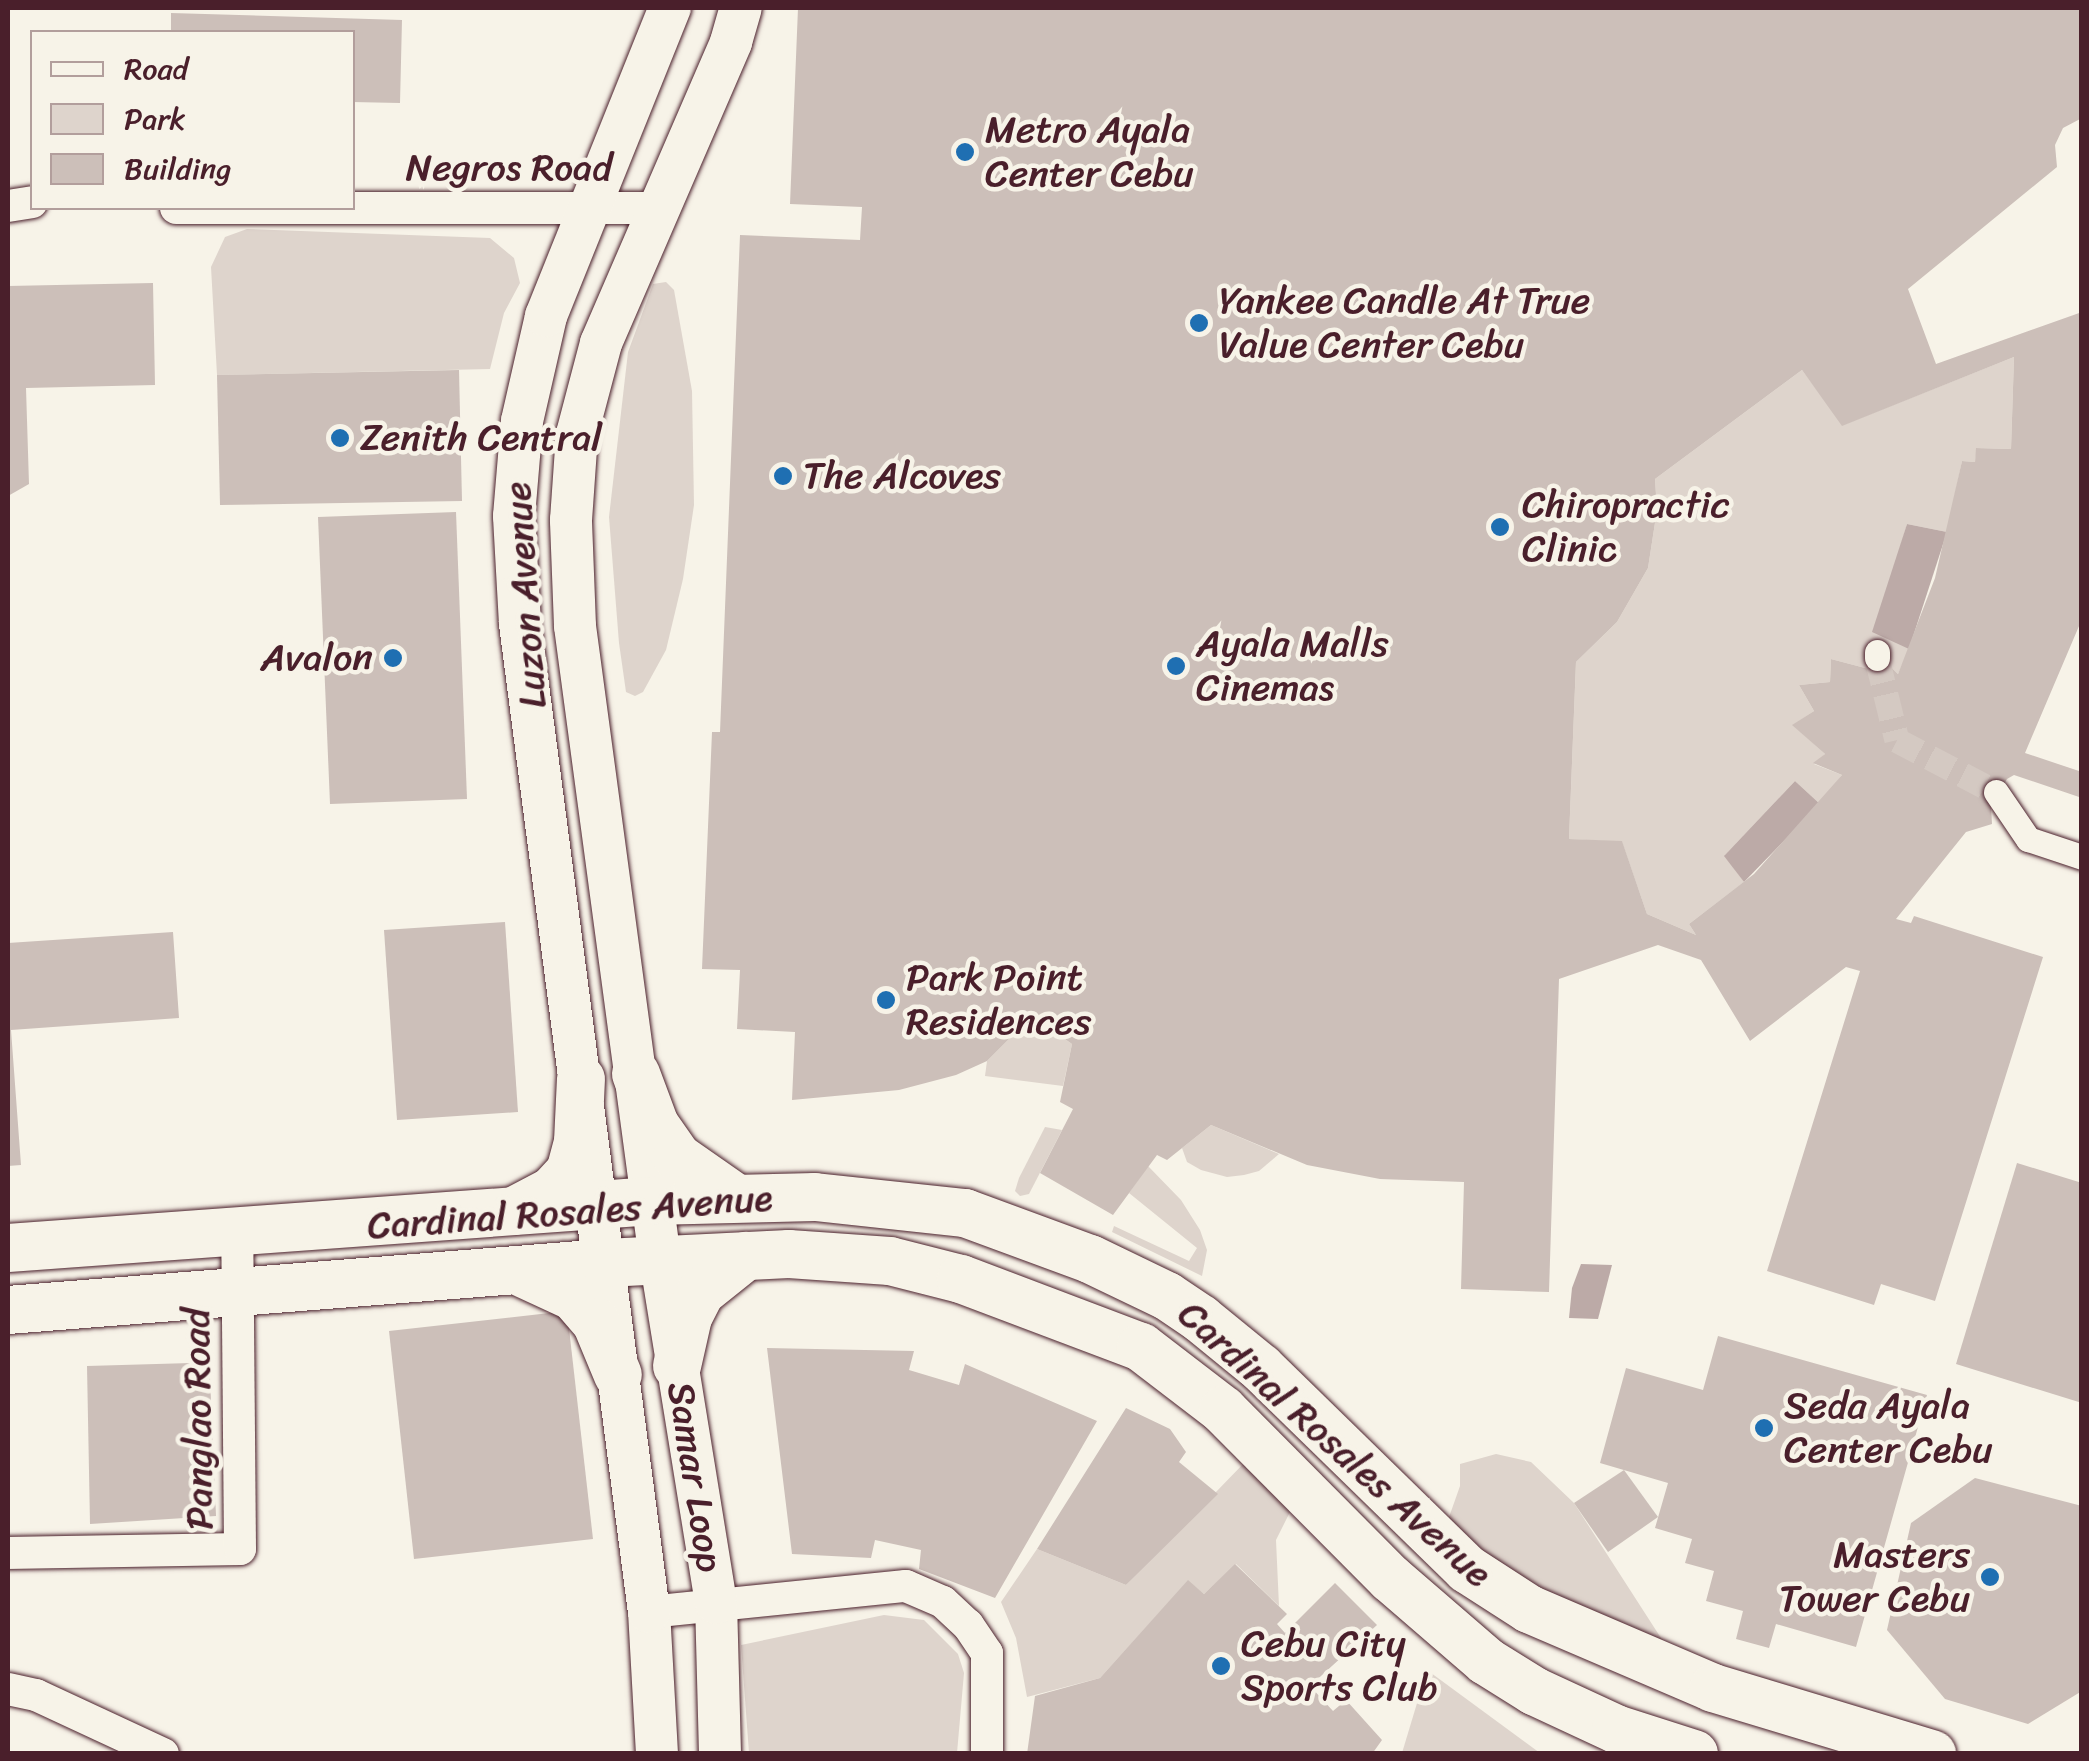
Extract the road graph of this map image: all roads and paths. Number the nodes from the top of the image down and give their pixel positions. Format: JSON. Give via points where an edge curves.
{"nodes":[{"id":1,"x":670,"y":8,"type":"edge"},
{"id":2,"x":741,"y":8,"type":"edge"},
{"id":3,"x":355,"y":208,"type":"edge"},
{"id":4,"x":589,"y":208,"type":"junction"},
{"id":5,"x":662,"y":208,"type":"junction"},
{"id":6,"x":1996,"y":792,"type":"tunnel mouth"},
{"id":7,"x":2082,"y":856,"type":"edge"},
{"id":8,"x":636,"y":1074,"type":"junction"},
{"id":9,"x":581,"y":1079,"type":"junction"},
{"id":10,"x":736,"y":1198,"type":"junction"},
{"id":11,"x":652,"y":1201,"type":"junction"},
{"id":12,"x":598,"y":1206,"type":"junction"},
{"id":13,"x":511,"y":1213,"type":"junction"},
{"id":14,"x":237,"y":1235,"type":"junction"},
{"id":15,"x":8,"y":1248,"type":"edge"},
{"id":16,"x":746,"y":1256,"type":"junction"},
{"id":17,"x":660,"y":1260,"type":"junction"},
{"id":18,"x":604,"y":1263,"type":"junction"},
{"id":19,"x":518,"y":1270,"type":"junction"},
{"id":20,"x":237,"y":1295,"type":"junction"},
{"id":21,"x":8,"y":1310,"type":"edge"},
{"id":22,"x":677,"y":1366,"type":"junction"},
{"id":23,"x":618,"y":1375,"type":"junction"},
{"id":24,"x":8,"y":1553,"type":"edge"},
{"id":25,"x":716,"y":1604,"type":"junction"},
{"id":26,"x":649,"y":1612,"type":"junction"},
{"id":27,"x":8,"y":1689,"type":"edge"},
{"id":28,"x":162,"y":1754,"type":"edge"},
{"id":29,"x":657,"y":1754,"type":"edge"},
{"id":30,"x":720,"y":1754,"type":"edge"},
{"id":31,"x":987,"y":1754,"type":"edge"},
{"id":32,"x":1694,"y":1754,"type":"edge"},
{"id":33,"x":1932,"y":1754,"type":"edge"}],
"edges":[{"from":1,"to":4,"type":"street","name":"Luzon Avenue"},
{"from":2,"to":5,"type":"street","name":"Luzon Avenue"},
{"from":3,"to":4,"type":"street","name":"Negros Road"},
{"from":4,"to":5,"type":"street","name":"Negros Road"},
{"from":4,"to":9,"type":"street","name":"Luzon Avenue","via":[[542,334],[522,421],[514,516],[520,624]]},
{"from":5,"to":8,"type":"street","name":"Luzon Avenue","via":[[601,343],[577,434],[571,520],[575,626]]},
{"from":6,"to":7,"type":"street","via":[[2028,839]]},
{"from":8,"to":10,"type":"main road","via":[[655,1125],[678,1158]]},
{"from":8,"to":11,"type":"street","name":"Luzon Avenue"},
{"from":9,"to":12,"type":"street","name":"Luzon Avenue"},
{"from":9,"to":13,"type":"main road","via":[[570,1172],[552,1192]]},
{"from":10,"to":11,"type":"main road","name":"Cardinal Rosales Avenue"},
{"from":10,"to":33,"type":"main road","name":"Cardinal Rosales Avenue","via":[[814,1197],[965,1213],[1090,1259],[1201,1319],[1261,1368],[1467,1569],[1529,1609],[1713,1688]]},
{"from":11,"to":12,"type":"main road","name":"Cardinal Rosales Avenue"},
{"from":11,"to":17,"type":"street","name":"Samar Loop"},
{"from":12,"to":13,"type":"main road","name":"Cardinal Rosales Avenue"},
{"from":12,"to":18,"type":"street","name":"Samar Loop"},
{"from":13,"to":14,"type":"main road","name":"Cardinal Rosales Avenue"},
{"from":14,"to":15,"type":"main road","name":"Cardinal Rosales Avenue"},
{"from":14,"to":20,"type":"street","name":"Panglao Road"},
{"from":16,"to":17,"type":"main road","name":"Cardinal Rosales Avenue"},
{"from":16,"to":22,"type":"main road","via":[[701,1292]]},
{"from":16,"to":32,"type":"main road","name":"Cardinal Rosales Avenue","via":[[890,1261],[961,1279],[1141,1347],[1223,1410],[1390,1578],[1486,1661],[1616,1730]]},
{"from":17,"to":18,"type":"main road","name":"Cardinal Rosales Avenue"},
{"from":17,"to":22,"type":"street","name":"Samar Loop"},
{"from":18,"to":19,"type":"main road","name":"Cardinal Rosales Avenue"},
{"from":18,"to":23,"type":"street","name":"Samar Loop"},
{"from":19,"to":20,"type":"main road","name":"Cardinal Rosales Avenue"},
{"from":19,"to":23,"type":"main road","via":[[574,1298],[596,1322]]},
{"from":20,"to":21,"type":"main road","name":"Cardinal Rosales Avenue"},
{"from":20,"to":24,"type":"street","name":"Panglao Road","via":[[240,1549]]},
{"from":22,"to":25,"type":"street","name":"Samar Loop"},
{"from":23,"to":26,"type":"street","name":"Samar Loop"},
{"from":25,"to":26,"type":"street"},
{"from":25,"to":30,"type":"street","name":"Samar Loop"},
{"from":25,"to":31,"type":"street","via":[[906,1586],[943,1602],[987,1653]]},
{"from":26,"to":29,"type":"street","name":"Samar Loop"},
{"from":27,"to":28,"type":"street","via":[[36,1695]]}]}
